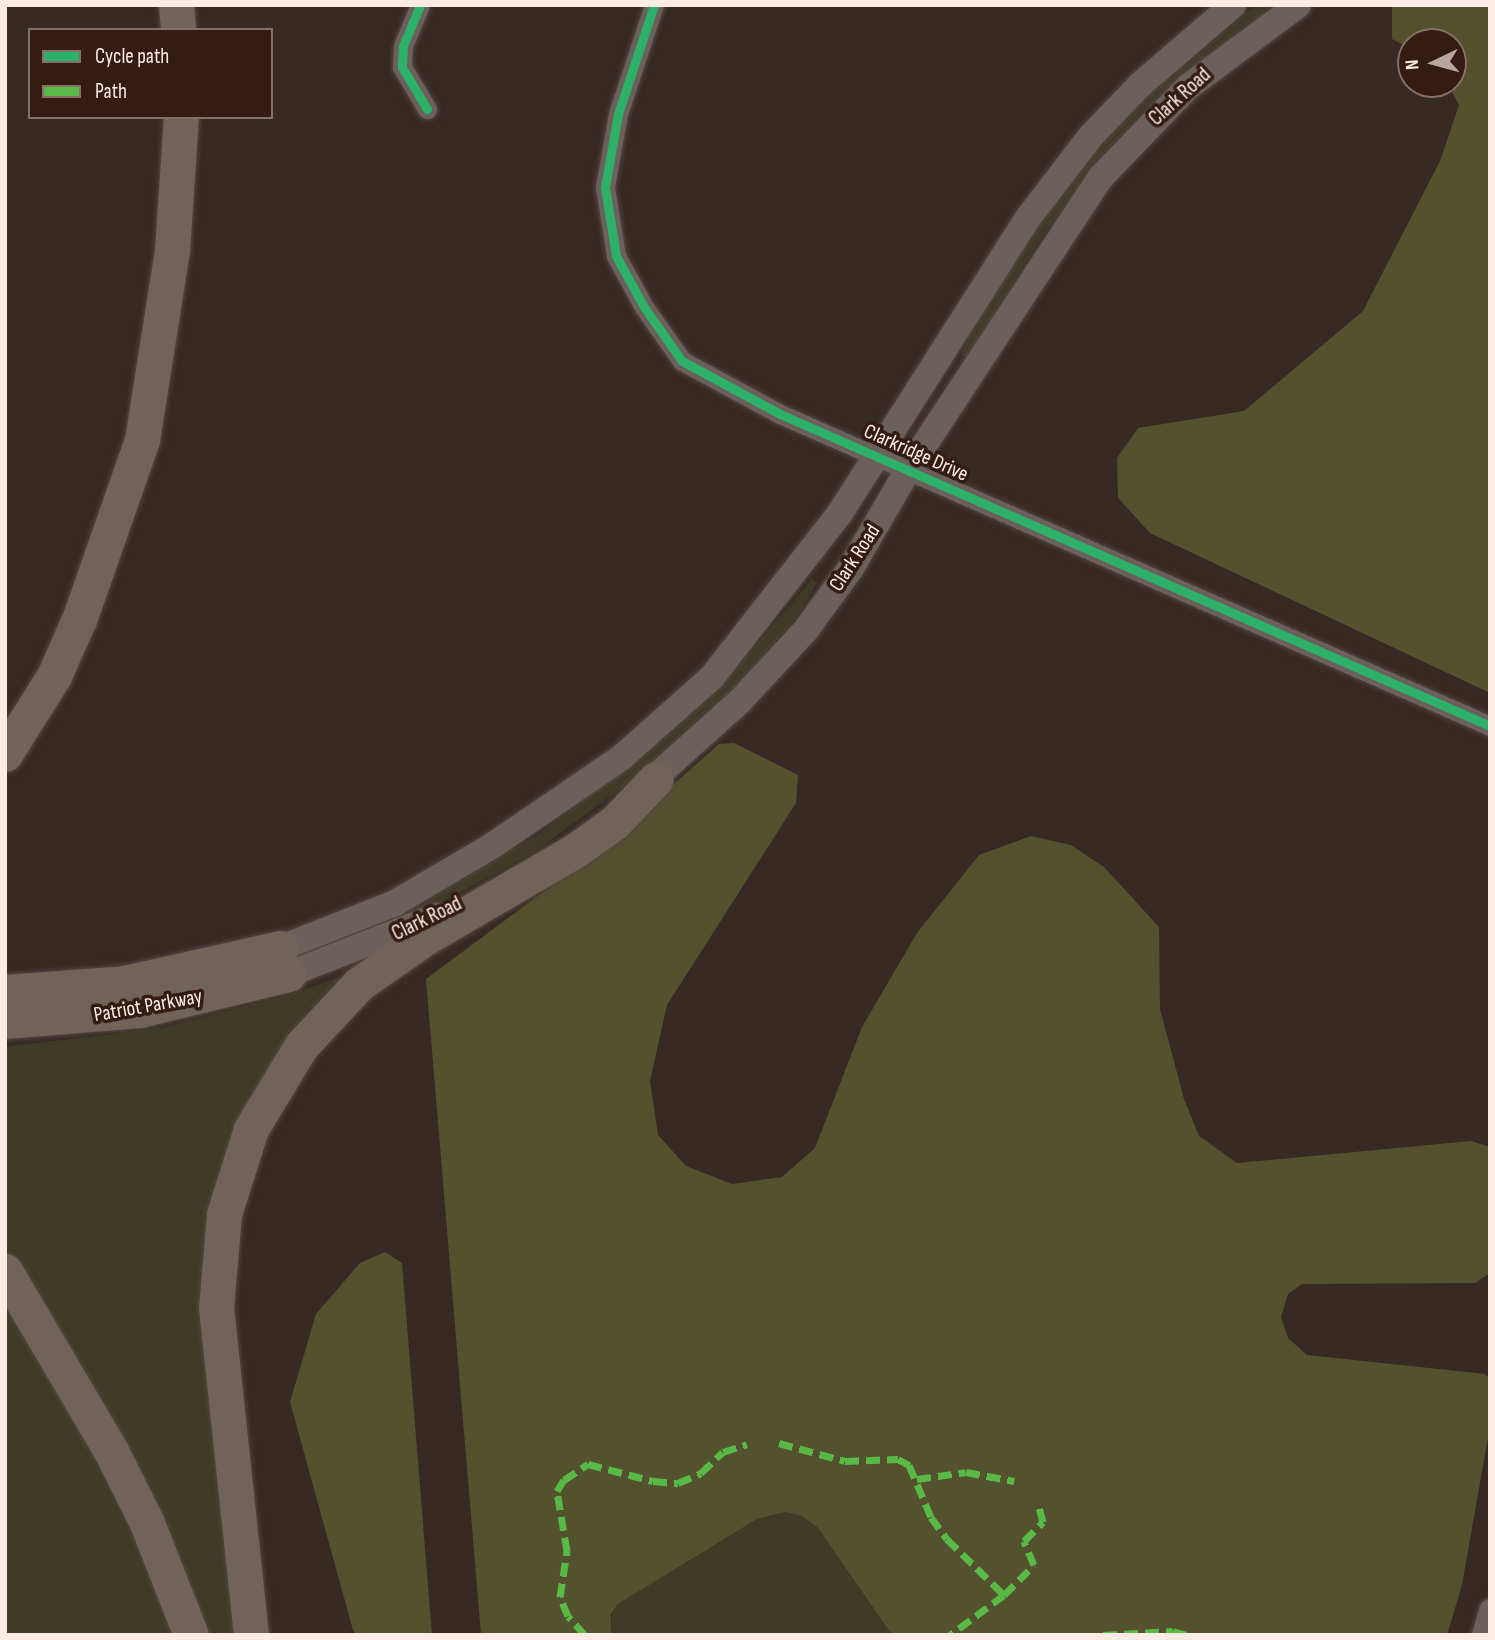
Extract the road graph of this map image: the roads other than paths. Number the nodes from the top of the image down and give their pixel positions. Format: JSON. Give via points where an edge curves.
{"nodes":[{"id":1,"x":176,"y":5,"type":"edge"},
{"id":2,"x":420,"y":5,"type":"edge"},
{"id":3,"x":654,"y":5,"type":"edge"},
{"id":4,"x":1233,"y":5,"type":"edge"},
{"id":5,"x":1298,"y":5,"type":"edge"},
{"id":6,"x":178,"y":28,"type":"edge"},
{"id":7,"x":427,"y":110,"type":"dead end"},
{"id":8,"x":181,"y":119,"type":"edge"},
{"id":9,"x":879,"y":454,"type":"junction"},
{"id":10,"x":909,"y":468,"type":"junction"},
{"id":11,"x":1490,"y":726,"type":"edge"},
{"id":12,"x":13,"y":745,"type":"edge"},
{"id":13,"x":656,"y":779,"type":"junction"},
{"id":14,"x":285,"y":961,"type":"junction"},
{"id":15,"x":5,"y":992,"type":"edge"},
{"id":16,"x":5,"y":1021,"type":"edge"},
{"id":17,"x":5,"y":1271,"type":"edge"},
{"id":18,"x":1490,"y":1610,"type":"edge"},
{"id":19,"x":191,"y":1635,"type":"edge"},
{"id":20,"x":251,"y":1635,"type":"edge"},
{"id":21,"x":1483,"y":1635,"type":"edge"}],
"edges":[{"from":1,"to":6,"type":"highway"},
{"from":2,"to":7,"type":"street","via":[[403,46],[402,67]]},
{"from":3,"to":9,"type":"street","name":"Clarkridge Drive","via":[[618,114],[605,187],[616,257],[682,361],[780,414]]},
{"from":4,"to":9,"type":"main road","name":"Clark Road","via":[[1140,85],[1091,136],[1028,218]]},
{"from":5,"to":10,"type":"main road","name":"Clark Road","via":[[1188,87],[1100,178]]},
{"from":8,"to":12,"type":"highway","via":[[172,251],[142,440],[80,617]]},
{"from":9,"to":10,"type":"street","name":"Clarkridge Drive"},
{"from":9,"to":14,"type":"main road","name":"Clark Road","via":[[736,649],[696,692],[622,757],[495,844]]},
{"from":10,"to":11,"type":"street","name":"Clarkridge Drive"},
{"from":10,"to":13,"type":"main road","name":"Clark Road","via":[[851,568],[804,631],[739,702]]},
{"from":13,"to":14,"type":"main road","name":"Clark Road","via":[[585,831],[458,905],[352,953]]},
{"from":13,"to":20,"type":"highway","via":[[633,806],[584,845],[402,952],[342,999],[301,1046],[262,1107],[239,1163],[223,1226],[217,1331]]},
{"from":14,"to":15,"type":"highway","name":"Patriot Parkway","via":[[124,983]]},
{"from":14,"to":16,"type":"highway","name":"Patriot Parkway","via":[[140,1010]]},
{"from":17,"to":19,"type":"highway","via":[[110,1449],[147,1522]]},
{"from":18,"to":21,"type":"street"}]}
